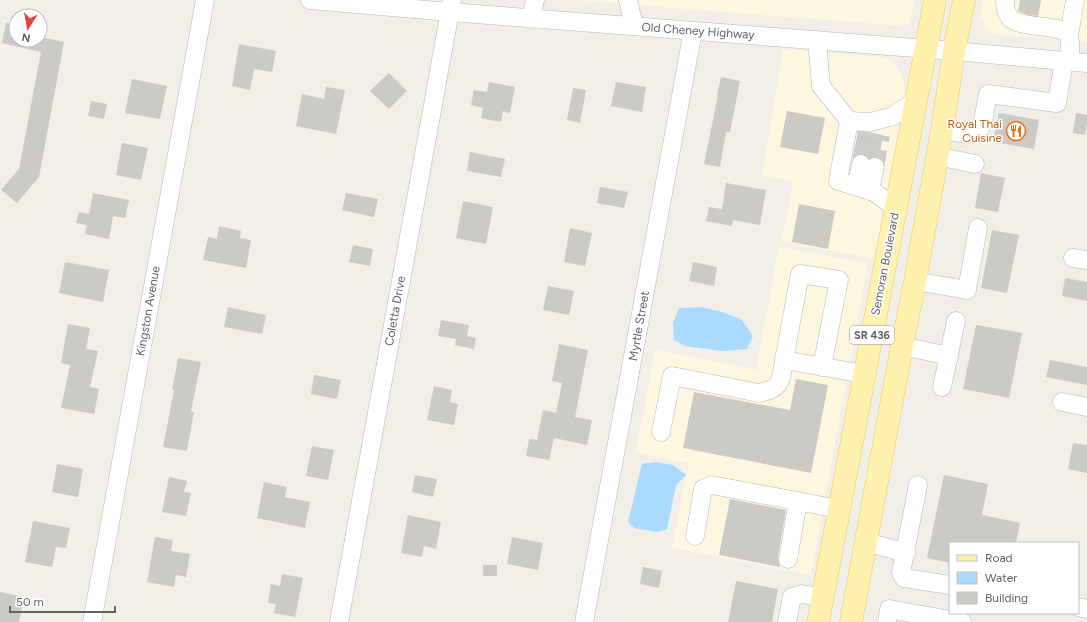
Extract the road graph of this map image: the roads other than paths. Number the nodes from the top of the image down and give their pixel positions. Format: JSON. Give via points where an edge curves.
{"nodes":[{"id":1,"x":205,"y":0,"type":"edge"},
{"id":2,"x":318,"y":0,"type":"edge"},
{"id":3,"x":535,"y":0,"type":"edge"},
{"id":4,"x":628,"y":0,"type":"edge"},
{"id":5,"x":935,"y":0,"type":"edge"},
{"id":6,"x":964,"y":0,"type":"edge"},
{"id":7,"x":1005,"y":0,"type":"edge"},
{"id":8,"x":1075,"y":0,"type":"edge"},
{"id":9,"x":451,"y":6,"type":"edge"},
{"id":10,"x":531,"y":19,"type":"junction"},
{"id":11,"x":634,"y":26,"type":"junction"},
{"id":12,"x":693,"y":31,"type":"junction"},
{"id":13,"x":1069,"y":36,"type":"junction"},
{"id":14,"x":817,"y":40,"type":"junction"},
{"id":15,"x":926,"y":48,"type":"junction"},
{"id":16,"x":954,"y":51,"type":"junction"},
{"id":17,"x":1074,"y":62,"type":"edge"},
{"id":18,"x":916,"y":100,"type":"junction"},
{"id":19,"x":849,"y":121,"type":"junction"},
{"id":20,"x":942,"y":130,"type":"junction"},
{"id":21,"x":937,"y":156,"type":"junction"},
{"id":22,"x":975,"y":164,"type":"dead end"},
{"id":23,"x":868,"y":166,"type":"tunnel mouth"},
{"id":24,"x":863,"y":189,"type":"junction"},
{"id":25,"x":896,"y":208,"type":"junction"},
{"id":26,"x":978,"y":228,"type":"dead end"},
{"id":27,"x":915,"y":281,"type":"junction"},
{"id":28,"x":956,"y":321,"type":"dead end"},
{"id":29,"x":902,"y":346,"type":"junction"},
{"id":30,"x":949,"y":356,"type":"junction"},
{"id":31,"x":784,"y":360,"type":"junction"},
{"id":32,"x":822,"y":367,"type":"junction"},
{"id":33,"x":864,"y":374,"type":"junction"},
{"id":34,"x":942,"y":387,"type":"dead end"},
{"id":35,"x":1062,"y":402,"type":"dead end"},
{"id":36,"x":1087,"y":407,"type":"edge"},
{"id":37,"x":661,"y":432,"type":"dead end"},
{"id":38,"x":918,"y":485,"type":"dead end"},
{"id":39,"x":798,"y":502,"type":"junction"},
{"id":40,"x":839,"y":509,"type":"junction"},
{"id":41,"x":695,"y":536,"type":"dead end"},
{"id":42,"x":866,"y":542,"type":"junction"},
{"id":43,"x":906,"y":553,"type":"junction"},
{"id":44,"x":788,"y":559,"type":"dead end"},
{"id":45,"x":949,"y":585,"type":"edge"},
{"id":46,"x":824,"y":598,"type":"junction"},
{"id":47,"x":888,"y":615,"type":"edge"},
{"id":48,"x":92,"y":622,"type":"edge"},
{"id":49,"x":339,"y":622,"type":"edge"},
{"id":50,"x":584,"y":622,"type":"edge"},
{"id":51,"x":787,"y":622,"type":"edge"},
{"id":52,"x":818,"y":622,"type":"edge"},
{"id":53,"x":851,"y":622,"type":"edge"},
{"id":54,"x":962,"y":622,"type":"edge"}],
"edges":[{"from":1,"to":48,"type":"street","name":"Kingston Avenue"},
{"from":2,"to":9,"type":"street","name":"Old Cheney Highway"},
{"from":3,"to":10,"type":"street"},
{"from":4,"to":11,"type":"street"},
{"from":5,"to":15,"type":"main road","name":"Semoran Boulevard","number":"SR 436"},
{"from":6,"to":16,"type":"main road","number":"SR 436"},
{"from":7,"to":13,"type":"street","via":[[1007,12],[1016,22],[1056,29],[1066,32]]},
{"from":8,"to":13,"type":"street"},
{"from":9,"to":10,"type":"street","name":"Old Cheney Highway"},
{"from":9,"to":49,"type":"street","name":"Coletta Drive"},
{"from":10,"to":11,"type":"street","name":"Old Cheney Highway"},
{"from":11,"to":12,"type":"street","name":"Old Cheney Highway"},
{"from":12,"to":14,"type":"street","name":"Old Cheney Highway"},
{"from":12,"to":50,"type":"street","name":"Myrtle Street"},
{"from":13,"to":17,"type":"street"},
{"from":14,"to":15,"type":"street","name":"Old Cheney Highway"},
{"from":14,"to":19,"type":"street","via":[[821,86]]},
{"from":15,"to":16,"type":"street","name":"Old Cheney Highway"},
{"from":15,"to":18,"type":"main road","name":"Semoran Boulevard","number":"SR 436"},
{"from":16,"to":17,"type":"street","name":"Old Cheney Highway"},
{"from":16,"to":20,"type":"main road","number":"SR 436"},
{"from":17,"to":20,"type":"street","via":[[1057,103],[988,94],[979,130],[967,134]]},
{"from":18,"to":19,"type":"street","via":[[876,127]]},
{"from":18,"to":25,"type":"main road","name":"Semoran Boulevard","number":"SR 436"},
{"from":19,"to":24,"type":"street","via":[[838,180]]},
{"from":20,"to":21,"type":"main road","number":"SR 436"},
{"from":21,"to":22,"type":"street"},
{"from":21,"to":27,"type":"main road","number":"SR 436"},
{"from":23,"to":24,"type":"street"},
{"from":24,"to":25,"type":"street","via":[[874,192]]},
{"from":25,"to":33,"type":"main road","name":"Semoran Boulevard","number":"SR 436"},
{"from":26,"to":27,"type":"street","via":[[967,290]]},
{"from":27,"to":29,"type":"main road","number":"SR 436"},
{"from":28,"to":30,"type":"street"},
{"from":29,"to":30,"type":"street"},
{"from":29,"to":42,"type":"main road","number":"SR 436"},
{"from":30,"to":34,"type":"street"},
{"from":31,"to":32,"type":"street"},
{"from":31,"to":32,"type":"street","via":[[800,274],[839,280]]},
{"from":31,"to":37,"type":"street","via":[[782,377],[776,387],[759,393],[672,376]]},
{"from":32,"to":33,"type":"street"},
{"from":33,"to":40,"type":"main road","name":"Semoran Boulevard","number":"SR 436"},
{"from":33,"to":42,"type":"main road","via":[[878,406],[858,511]]},
{"from":35,"to":36,"type":"street"},
{"from":38,"to":43,"type":"street"},
{"from":39,"to":40,"type":"street"},
{"from":39,"to":41,"type":"street","via":[[712,484],[703,489]]},
{"from":39,"to":44,"type":"street"},
{"from":40,"to":46,"type":"main road","name":"Semoran Boulevard","number":"SR 436"},
{"from":42,"to":43,"type":"street"},
{"from":42,"to":53,"type":"main road","number":"SR 436"},
{"from":43,"to":45,"type":"street","via":[[901,573],[904,578]]},
{"from":46,"to":51,"type":"street","via":[[802,594],[792,597]]},
{"from":46,"to":52,"type":"main road","name":"Semoran Boulevard","number":"SR 436"},
{"from":47,"to":54,"type":"street"}]}
